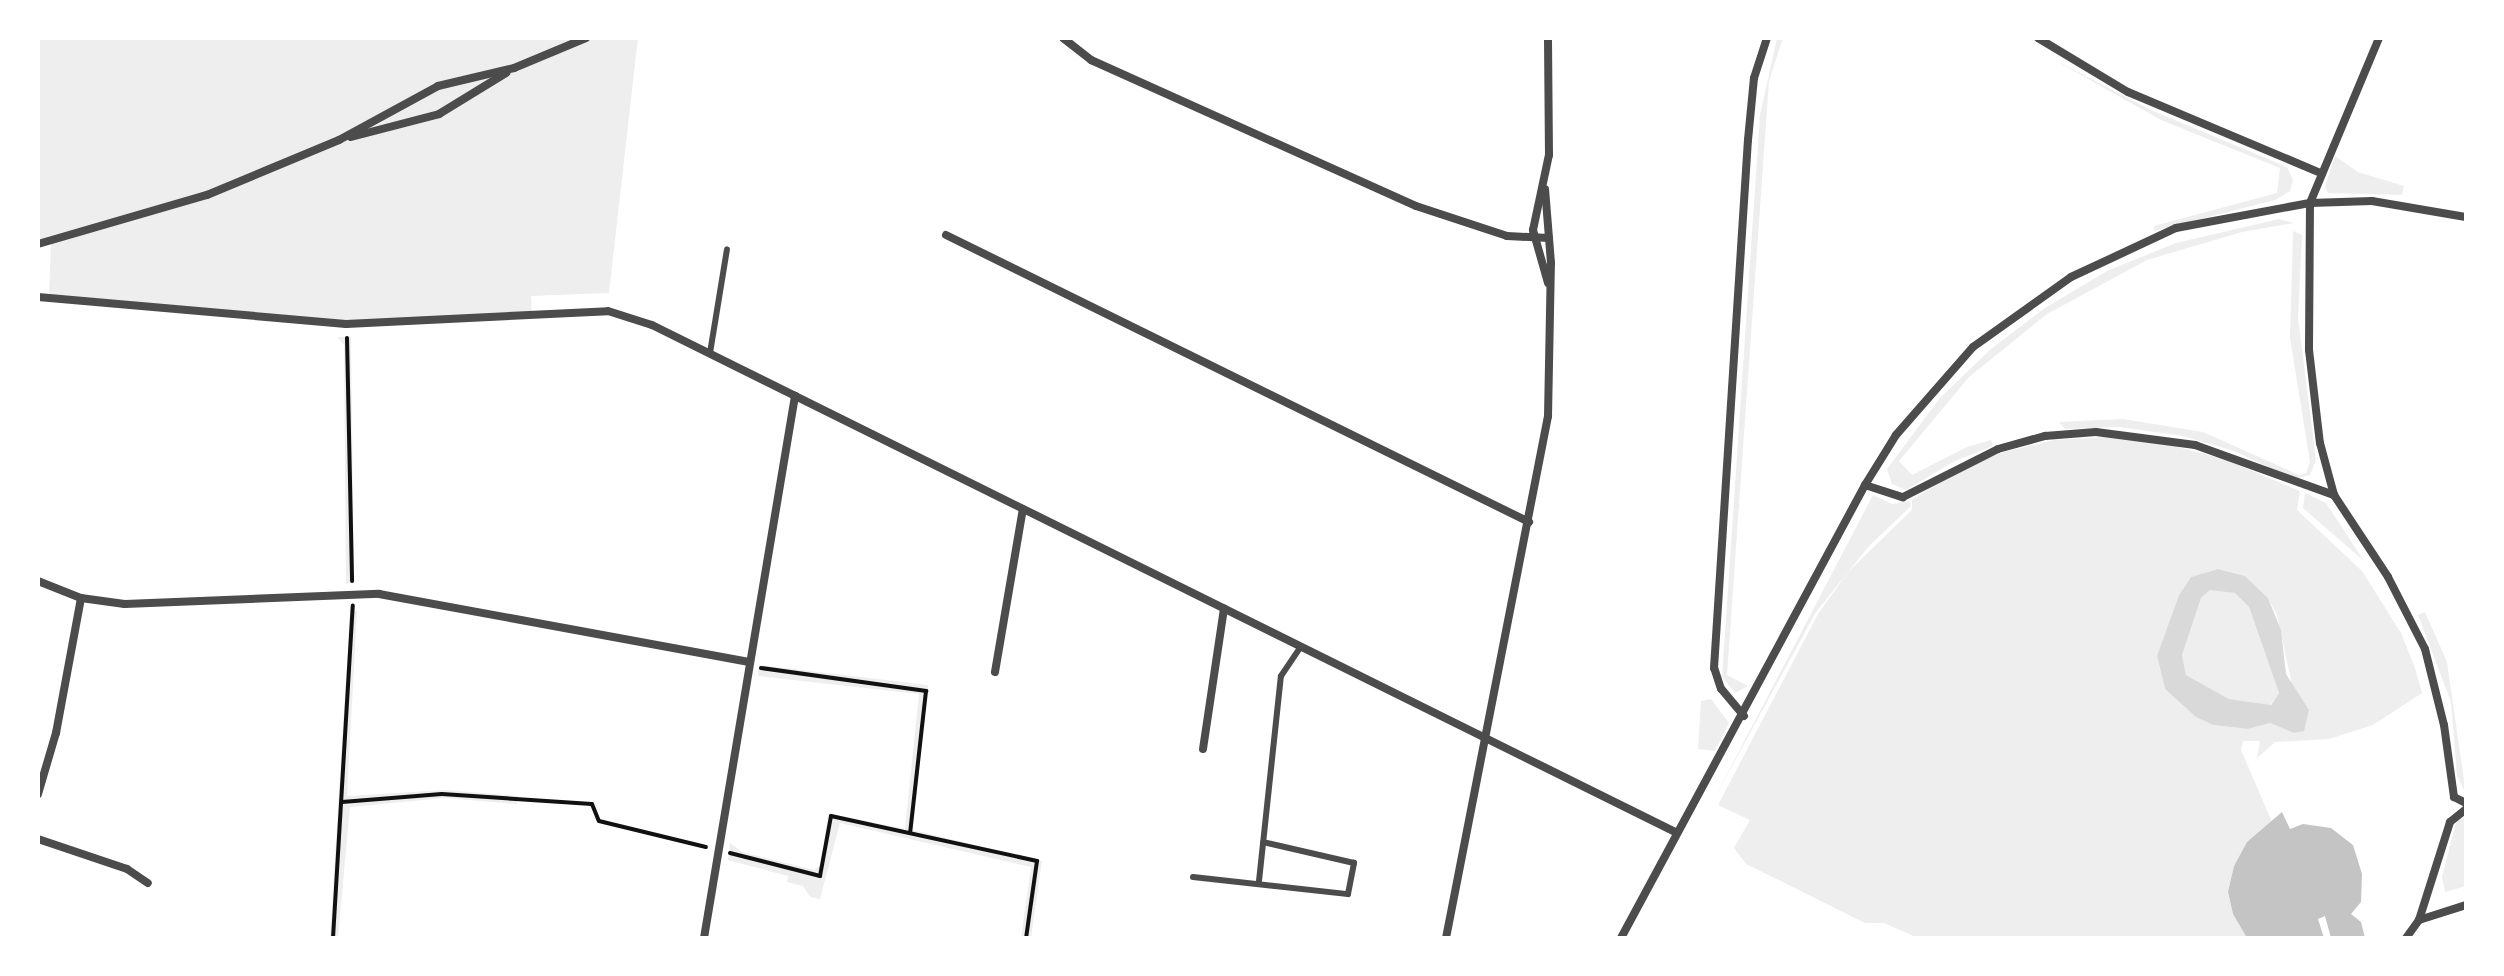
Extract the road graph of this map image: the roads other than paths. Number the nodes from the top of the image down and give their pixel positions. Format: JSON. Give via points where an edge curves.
{"nodes":[{"id":1,"x":586,"y":38,"type":"edge"},
{"id":2,"x":1063,"y":38,"type":"edge"},
{"id":3,"x":1548,"y":38,"type":"edge"},
{"id":4,"x":1767,"y":38,"type":"edge"},
{"id":5,"x":2038,"y":38,"type":"edge"},
{"id":6,"x":2379,"y":38,"type":"edge"},
{"id":7,"x":514,"y":68,"type":"junction"},
{"id":8,"x":339,"y":140,"type":"junction"},
{"id":9,"x":2318,"y":172,"type":"junction"},
{"id":10,"x":1545,"y":189,"type":"junction"},
{"id":11,"x":2310,"y":203,"type":"junction"},
{"id":12,"x":2466,"y":217,"type":"edge"},
{"id":13,"x":946,"y":235,"type":"dead end"},
{"id":14,"x":1535,"y":238,"type":"junction"},
{"id":15,"x":1549,"y":238,"type":"junction"},
{"id":16,"x":38,"y":244,"type":"edge"},
{"id":17,"x":727,"y":249,"type":"dead end"},
{"id":18,"x":1548,"y":283,"type":"junction"},
{"id":19,"x":38,"y":297,"type":"edge"},
{"id":20,"x":710,"y":353,"type":"junction"},
{"id":21,"x":795,"y":396,"type":"junction"},
{"id":22,"x":1865,"y":485,"type":"junction"},
{"id":23,"x":2334,"y":495,"type":"junction"},
{"id":24,"x":1023,"y":509,"type":"junction"},
{"id":25,"x":1529,"y":522,"type":"junction"},
{"id":26,"x":38,"y":581,"type":"edge"},
{"id":27,"x":81,"y":598,"type":"junction"},
{"id":28,"x":1224,"y":609,"type":"junction"},
{"id":29,"x":1301,"y":646,"type":"junction"},
{"id":30,"x":748,"y":662,"type":"junction"},
{"id":31,"x":995,"y":672,"type":"dead end"},
{"id":32,"x":1744,"y":716,"type":"junction"},
{"id":33,"x":1486,"y":741,"type":"junction"},
{"id":34,"x":1203,"y":749,"type":"dead end"},
{"id":35,"x":38,"y":794,"type":"edge"},
{"id":36,"x":2466,"y":806,"type":"edge"},
{"id":37,"x":1677,"y":833,"type":"junction"},
{"id":38,"x":38,"y":839,"type":"edge"},
{"id":39,"x":1263,"y":842,"type":"junction"},
{"id":40,"x":1193,"y":877,"type":"dead end"},
{"id":41,"x":1259,"y":881,"type":"junction"},
{"id":42,"x":148,"y":883,"type":"dead end"},
{"id":43,"x":2466,"y":905,"type":"edge"},
{"id":44,"x":2419,"y":920,"type":"junction"},
{"id":45,"x":704,"y":938,"type":"edge"},
{"id":46,"x":1446,"y":938,"type":"edge"},
{"id":47,"x":1621,"y":938,"type":"edge"},
{"id":48,"x":2406,"y":938,"type":"edge"}],
"edges":[{"from":1,"to":7,"type":"street"},
{"from":2,"to":14,"type":"street","via":[[1091,60],[1380,185],[1416,206],[1507,236]]},
{"from":3,"to":10,"type":"street"},
{"from":4,"to":32,"type":"street","via":[[1754,78],[1748,140],[1714,668],[1721,689]]},
{"from":5,"to":9,"type":"street","via":[[2128,92]]},
{"from":6,"to":9,"type":"street"},
{"from":7,"to":8,"type":"street","via":[[438,86]]},
{"from":7,"to":8,"type":"street","via":[[439,114]]},
{"from":8,"to":16,"type":"street","via":[[207,195]]},
{"from":9,"to":11,"type":"street"},
{"from":10,"to":14,"type":"street","via":[[1537,207]]},
{"from":10,"to":15,"type":"street"},
{"from":11,"to":12,"type":"street","via":[[2372,201]]},
{"from":11,"to":22,"type":"street","via":[[2176,228],[2071,277],[1973,347],[1934,387]]},
{"from":11,"to":23,"type":"street","via":[[2309,350],[2320,443]]},
{"from":13,"to":25,"type":"street"},
{"from":14,"to":15,"type":"street"},
{"from":14,"to":18,"type":"street"},
{"from":15,"to":18,"type":"street"},
{"from":17,"to":20,"type":"lane"},
{"from":18,"to":25,"type":"street","via":[[1548,416]]},
{"from":19,"to":20,"type":"street","via":[[346,324],[608,311]]},
{"from":20,"to":21,"type":"street"},
{"from":21,"to":24,"type":"street"},
{"from":21,"to":30,"type":"street"},
{"from":22,"to":23,"type":"street","via":[[1903,497],[1998,449],[2045,436],[2096,432],[2195,445]]},
{"from":22,"to":32,"type":"street"},
{"from":23,"to":36,"type":"street","via":[[2388,577],[2425,649],[2444,725],[2454,797]]},
{"from":24,"to":28,"type":"street"},
{"from":24,"to":31,"type":"street"},
{"from":25,"to":33,"type":"street"},
{"from":26,"to":27,"type":"street"},
{"from":27,"to":30,"type":"street","via":[[125,604],[379,594]]},
{"from":27,"to":35,"type":"street","via":[[56,733]]},
{"from":28,"to":29,"type":"street"},
{"from":28,"to":34,"type":"street"},
{"from":29,"to":33,"type":"street"},
{"from":29,"to":39,"type":"lane","via":[[1281,676]]},
{"from":30,"to":45,"type":"street"},
{"from":32,"to":37,"type":"street"},
{"from":33,"to":37,"type":"street"},
{"from":33,"to":46,"type":"street"},
{"from":36,"to":44,"type":"street","via":[[2450,822]]},
{"from":37,"to":47,"type":"street"},
{"from":38,"to":42,"type":"street","via":[[127,869]]},
{"from":39,"to":41,"type":"lane"},
{"from":39,"to":41,"type":"lane","via":[[1354,863],[1348,894]]},
{"from":40,"to":41,"type":"lane"},
{"from":43,"to":44,"type":"street"},
{"from":44,"to":48,"type":"street"}]}
